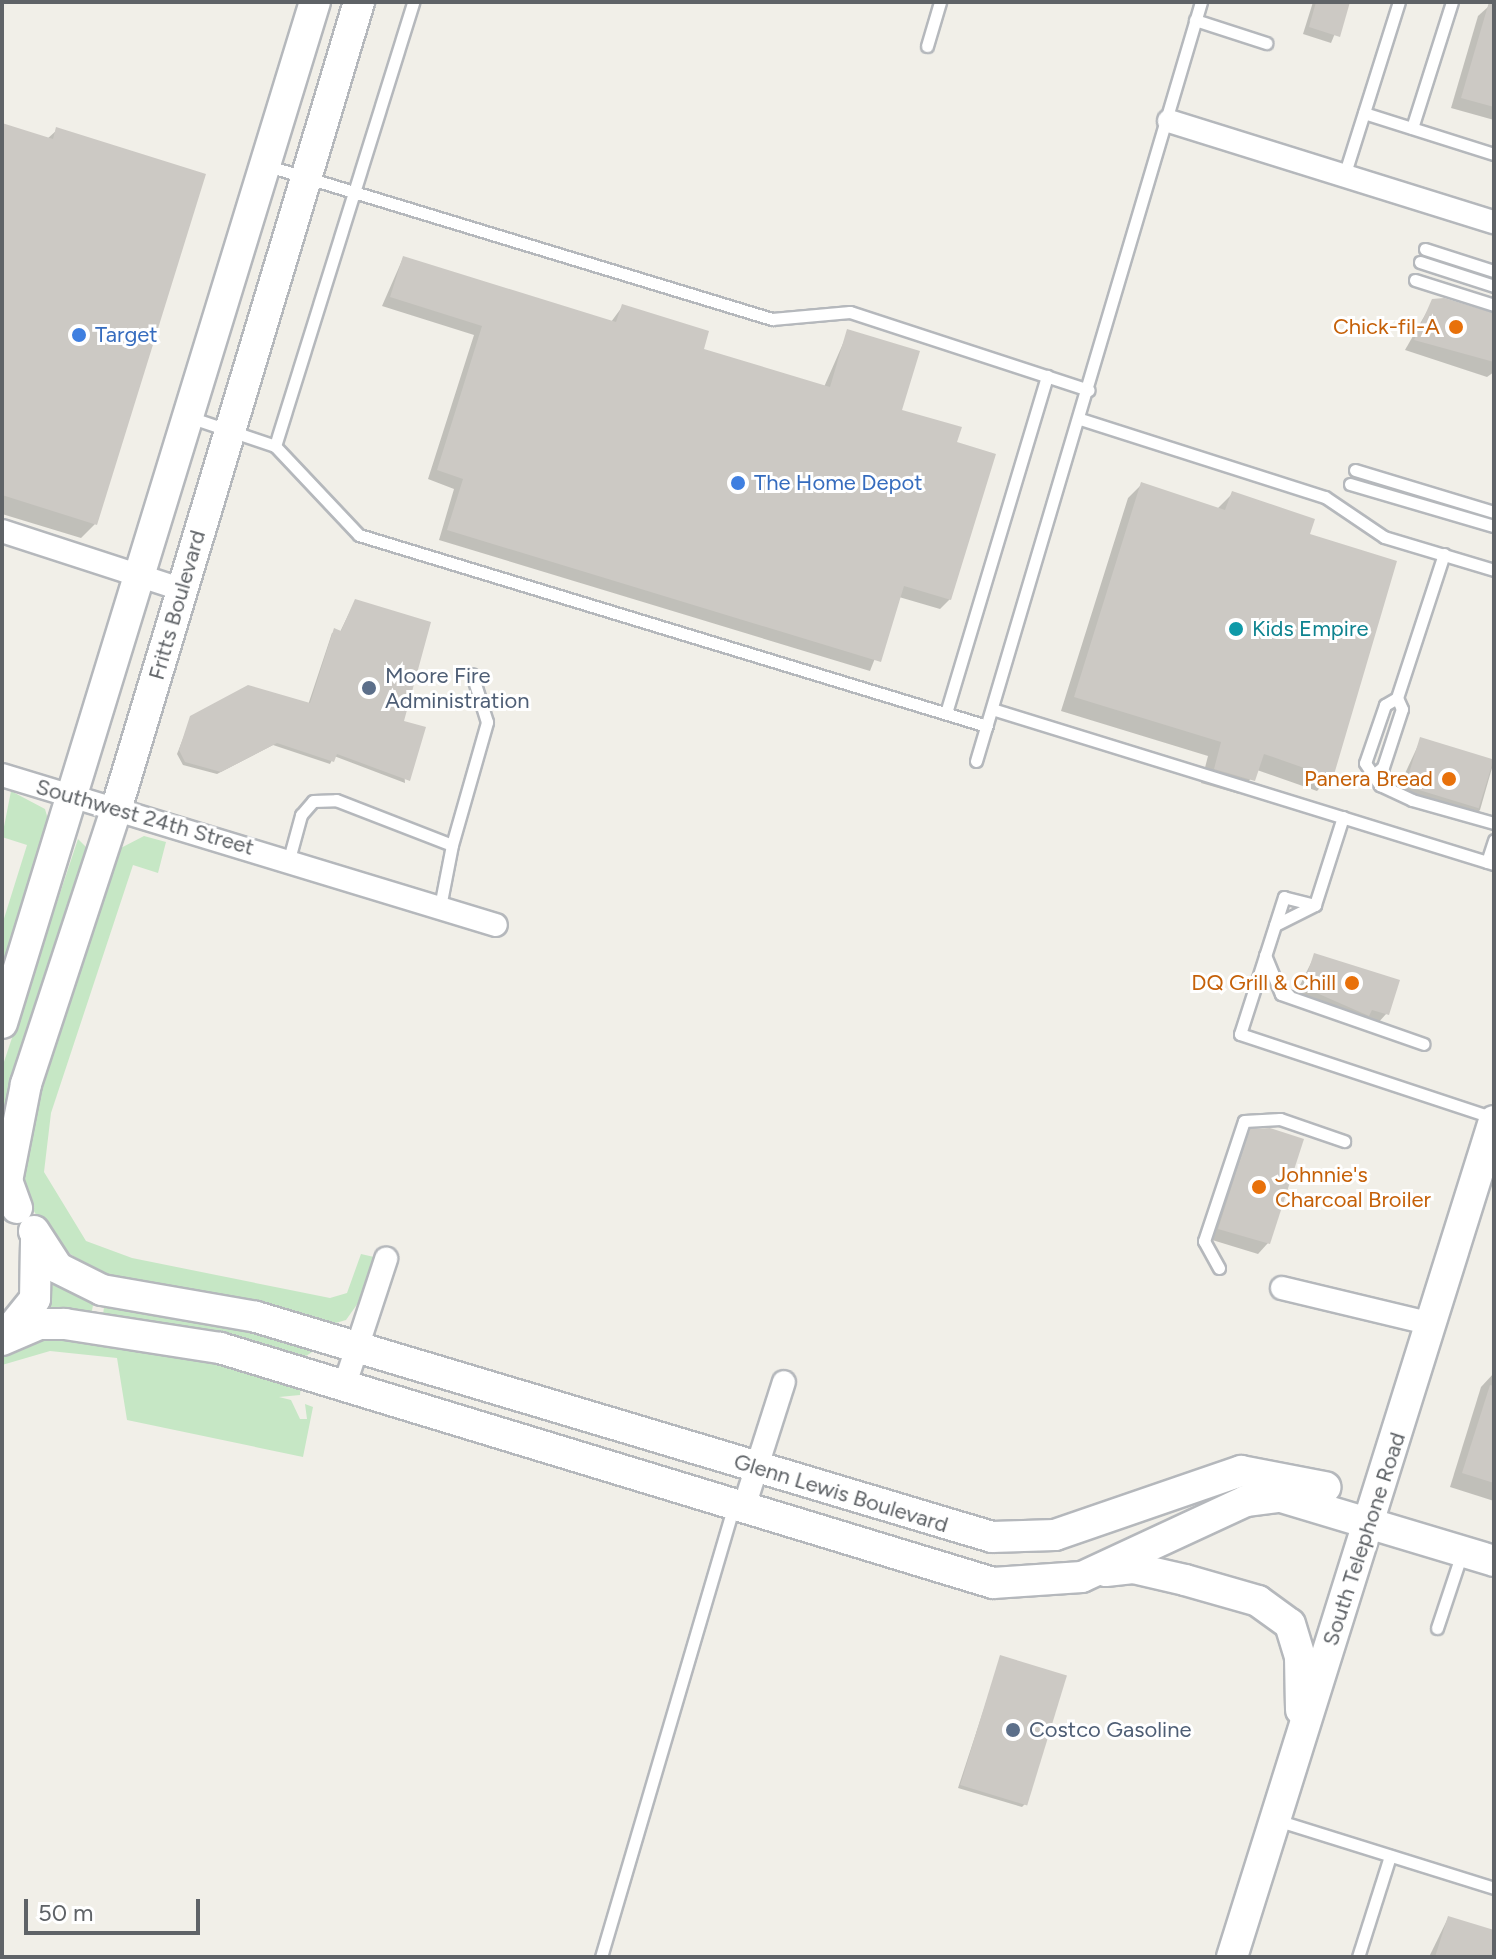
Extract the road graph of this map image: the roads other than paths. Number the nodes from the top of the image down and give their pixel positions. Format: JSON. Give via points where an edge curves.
{"nodes":[{"id":1,"x":315,"y":2,"type":"edge"},
{"id":2,"x":359,"y":2,"type":"edge"},
{"id":3,"x":413,"y":2,"type":"edge"},
{"id":4,"x":940,"y":2,"type":"edge"},
{"id":5,"x":1201,"y":2,"type":"edge"},
{"id":6,"x":1399,"y":2,"type":"edge"},
{"id":7,"x":1452,"y":2,"type":"edge"},
{"id":8,"x":1195,"y":20,"type":"junction"},
{"id":9,"x":1266,"y":43,"type":"dead end"},
{"id":10,"x":927,"y":46,"type":"dead end"},
{"id":11,"x":1364,"y":113,"type":"junction"},
{"id":12,"x":1169,"y":121,"type":"junction"},
{"id":13,"x":1412,"y":128,"type":"junction"},
{"id":14,"x":1494,"y":154,"type":"edge"},
{"id":15,"x":265,"y":165,"type":"junction"},
{"id":16,"x":1344,"y":176,"type":"junction"},
{"id":17,"x":306,"y":178,"type":"junction"},
{"id":18,"x":353,"y":192,"type":"junction"},
{"id":19,"x":1494,"y":222,"type":"edge"},
{"id":20,"x":1425,"y":249,"type":"dead end"},
{"id":21,"x":1420,"y":262,"type":"dead end"},
{"id":22,"x":1494,"y":271,"type":"edge"},
{"id":23,"x":1415,"y":280,"type":"dead end"},
{"id":24,"x":1494,"y":286,"type":"edge"},
{"id":25,"x":1494,"y":305,"type":"edge"},
{"id":26,"x":1047,"y":376,"type":"junction"},
{"id":27,"x":1089,"y":390,"type":"junction"},
{"id":28,"x":188,"y":417,"type":"junction"},
{"id":29,"x":1080,"y":419,"type":"junction"},
{"id":30,"x":227,"y":434,"type":"junction"},
{"id":31,"x":275,"y":446,"type":"junction"},
{"id":32,"x":1355,"y":470,"type":"dead end"},
{"id":33,"x":1350,"y":484,"type":"dead end"},
{"id":34,"x":1494,"y":512,"type":"edge"},
{"id":35,"x":1494,"y":526,"type":"edge"},
{"id":36,"x":2,"y":531,"type":"edge"},
{"id":37,"x":1444,"y":554,"type":"junction"},
{"id":38,"x":1494,"y":570,"type":"edge"},
{"id":39,"x":141,"y":575,"type":"junction"},
{"id":40,"x":181,"y":589,"type":"junction"},
{"id":41,"x":472,"y":674,"type":"dead end"},
{"id":42,"x":1397,"y":698,"type":"junction"},
{"id":43,"x":992,"y":709,"type":"junction"},
{"id":44,"x":946,"y":713,"type":"junction"},
{"id":45,"x":987,"y":726,"type":"junction"},
{"id":46,"x":976,"y":761,"type":"dead end"},
{"id":47,"x":2,"y":775,"type":"edge"},
{"id":48,"x":1372,"y":776,"type":"junction"},
{"id":49,"x":73,"y":796,"type":"junction"},
{"id":50,"x":116,"y":810,"type":"junction"},
{"id":51,"x":1343,"y":817,"type":"junction"},
{"id":52,"x":1494,"y":823,"type":"edge"},
{"id":53,"x":1494,"y":840,"type":"edge"},
{"id":54,"x":452,"y":845,"type":"junction"},
{"id":55,"x":289,"y":859,"type":"junction"},
{"id":56,"x":1491,"y":863,"type":"edge"},
{"id":57,"x":1315,"y":905,"type":"junction"},
{"id":58,"x":440,"y":907,"type":"junction"},
{"id":59,"x":496,"y":925,"type":"dead end"},
{"id":60,"x":1275,"y":925,"type":"junction"},
{"id":61,"x":1265,"y":954,"type":"junction"},
{"id":62,"x":2,"y":1023,"type":"edge"},
{"id":63,"x":1424,"y":1044,"type":"dead end"},
{"id":64,"x":1494,"y":1120,"type":"edge"},
{"id":65,"x":1344,"y":1141,"type":"dead end"},
{"id":66,"x":1487,"y":1169,"type":"edge"},
{"id":67,"x":18,"y":1211,"type":"edge"},
{"id":68,"x":386,"y":1259,"type":"dead end"},
{"id":69,"x":1219,"y":1268,"type":"dead end"},
{"id":70,"x":1282,"y":1288,"type":"dead end"},
{"id":71,"x":1432,"y":1324,"type":"junction"},
{"id":72,"x":2,"y":1339,"type":"edge"},
{"id":73,"x":357,"y":1347,"type":"junction"},
{"id":74,"x":784,"y":1382,"type":"dead end"},
{"id":75,"x":345,"y":1384,"type":"junction"},
{"id":76,"x":753,"y":1465,"type":"junction"},
{"id":77,"x":740,"y":1506,"type":"junction"},
{"id":78,"x":1371,"y":1521,"type":"junction"},
{"id":79,"x":1463,"y":1551,"type":"junction"},
{"id":80,"x":1494,"y":1561,"type":"edge"},
{"id":81,"x":1092,"y":1573,"type":"junction"},
{"id":82,"x":1437,"y":1628,"type":"dead end"},
{"id":83,"x":1301,"y":1737,"type":"junction"},
{"id":84,"x":1275,"y":1819,"type":"junction"},
{"id":85,"x":1390,"y":1856,"type":"junction"},
{"id":86,"x":1494,"y":1888,"type":"edge"},
{"id":87,"x":601,"y":1957,"type":"edge"},
{"id":88,"x":1232,"y":1957,"type":"edge"},
{"id":89,"x":1358,"y":1957,"type":"edge"}],
"edges":[{"from":1,"to":15,"type":"street","name":"Fritts Boulevard"},
{"from":2,"to":17,"type":"street","name":"Fritts Boulevard"},
{"from":3,"to":18,"type":"lane"},
{"from":4,"to":10,"type":"lane"},
{"from":5,"to":8,"type":"lane"},
{"from":6,"to":11,"type":"lane"},
{"from":7,"to":13,"type":"lane"},
{"from":8,"to":9,"type":"lane"},
{"from":8,"to":12,"type":"lane"},
{"from":11,"to":13,"type":"lane"},
{"from":11,"to":16,"type":"lane"},
{"from":12,"to":16,"type":"street"},
{"from":12,"to":27,"type":"lane"},
{"from":13,"to":14,"type":"lane"},
{"from":15,"to":17,"type":"lane"},
{"from":15,"to":28,"type":"street","name":"Fritts Boulevard"},
{"from":16,"to":19,"type":"street"},
{"from":17,"to":18,"type":"lane"},
{"from":17,"to":30,"type":"street","name":"Fritts Boulevard"},
{"from":18,"to":26,"type":"lane","via":[[772,319],[850,312]]},
{"from":18,"to":31,"type":"lane"},
{"from":20,"to":22,"type":"lane"},
{"from":21,"to":24,"type":"lane"},
{"from":23,"to":25,"type":"lane"},
{"from":26,"to":27,"type":"lane"},
{"from":26,"to":44,"type":"lane"},
{"from":27,"to":29,"type":"lane"},
{"from":28,"to":30,"type":"lane"},
{"from":28,"to":39,"type":"street","name":"Fritts Boulevard"},
{"from":29,"to":37,"type":"lane","via":[[1325,497],[1384,537]]},
{"from":29,"to":43,"type":"lane"},
{"from":30,"to":31,"type":"lane"},
{"from":30,"to":40,"type":"street","name":"Fritts Boulevard"},
{"from":31,"to":44,"type":"lane","via":[[359,535]]},
{"from":32,"to":34,"type":"lane"},
{"from":33,"to":35,"type":"lane"},
{"from":36,"to":39,"type":"street"},
{"from":37,"to":38,"type":"lane"},
{"from":37,"to":42,"type":"lane"},
{"from":39,"to":40,"type":"street"},
{"from":39,"to":49,"type":"street","name":"Fritts Boulevard"},
{"from":40,"to":50,"type":"street","name":"Fritts Boulevard"},
{"from":41,"to":54,"type":"lane","via":[[487,722]]},
{"from":42,"to":48,"type":"lane","via":[[1402,709],[1383,767]]},
{"from":42,"to":48,"type":"lane","via":[[1385,705],[1365,763]]},
{"from":43,"to":45,"type":"lane"},
{"from":43,"to":51,"type":"lane"},
{"from":44,"to":45,"type":"lane"},
{"from":45,"to":46,"type":"lane"},
{"from":47,"to":49,"type":"street","name":"Southwest 24th Street"},
{"from":48,"to":52,"type":"lane","via":[[1412,800]]},
{"from":49,"to":50,"type":"street","name":"Southwest 24th Street"},
{"from":49,"to":62,"type":"street","name":"Fritts Boulevard"},
{"from":50,"to":55,"type":"street","name":"Southwest 24th Street"},
{"from":50,"to":67,"type":"street","name":"Fritts Boulevard","via":[[26,1084],[7,1181]]},
{"from":51,"to":56,"type":"lane"},
{"from":51,"to":57,"type":"lane"},
{"from":53,"to":56,"type":"lane"},
{"from":54,"to":55,"type":"lane","via":[[336,800],[313,801]]},
{"from":54,"to":58,"type":"lane"},
{"from":55,"to":58,"type":"street","name":"Southwest 24th Street"},
{"from":57,"to":60,"type":"lane"},
{"from":57,"to":60,"type":"lane","via":[[1284,897]]},
{"from":58,"to":59,"type":"street","name":"Southwest 24th Street"},
{"from":60,"to":61,"type":"lane"},
{"from":61,"to":63,"type":"lane","via":[[1281,994]]},
{"from":61,"to":64,"type":"lane","via":[[1240,1034]]},
{"from":64,"to":66,"type":"street","name":"South Telephone Road"},
{"from":65,"to":69,"type":"lane","via":[[1280,1119],[1244,1121],[1204,1241]]},
{"from":66,"to":71,"type":"street","name":"South Telephone Road"},
{"from":67,"to":72,"type":"street","name":"Fritts Boulevard","via":[[40,1254],[35,1299]]},
{"from":67,"to":73,"type":"street","name":"Glenn Lewis Boulevard","via":[[58,1268],[102,1290],[256,1317]]},
{"from":68,"to":73,"type":"street"},
{"from":70,"to":71,"type":"street"},
{"from":71,"to":78,"type":"street","name":"South Telephone Road"},
{"from":72,"to":75,"type":"street","name":"Glenn Lewis Boulevard","via":[[39,1324],[95,1327],[220,1348]]},
{"from":73,"to":75,"type":"street"},
{"from":73,"to":76,"type":"street","name":"Glenn Lewis Boulevard"},
{"from":74,"to":76,"type":"street"},
{"from":75,"to":77,"type":"street","name":"Glenn Lewis Boulevard"},
{"from":76,"to":77,"type":"street"},
{"from":76,"to":78,"type":"street","name":"Glenn Lewis Boulevard","via":[[992,1537],[1055,1535],[1241,1471],[1335,1490]]},
{"from":77,"to":81,"type":"street","name":"Glenn Lewis Boulevard","via":[[993,1583],[1056,1584]]},
{"from":77,"to":87,"type":"lane"},
{"from":78,"to":79,"type":"street"},
{"from":78,"to":81,"type":"street","name":"Glenn Lewis Boulevard","via":[[1301,1498],[1256,1499]]},
{"from":78,"to":83,"type":"street","name":"South Telephone Road"},
{"from":79,"to":80,"type":"street"},
{"from":79,"to":82,"type":"lane"},
{"from":81,"to":83,"type":"street","name":"Glenn Lewis Boulevard","via":[[1133,1568],[1185,1580],[1258,1601],[1290,1624],[1300,1657]]},
{"from":83,"to":84,"type":"street","name":"South Telephone Road"},
{"from":84,"to":85,"type":"lane"},
{"from":84,"to":88,"type":"street","name":"South Telephone Road"},
{"from":85,"to":86,"type":"lane"},
{"from":85,"to":89,"type":"lane"}]}
